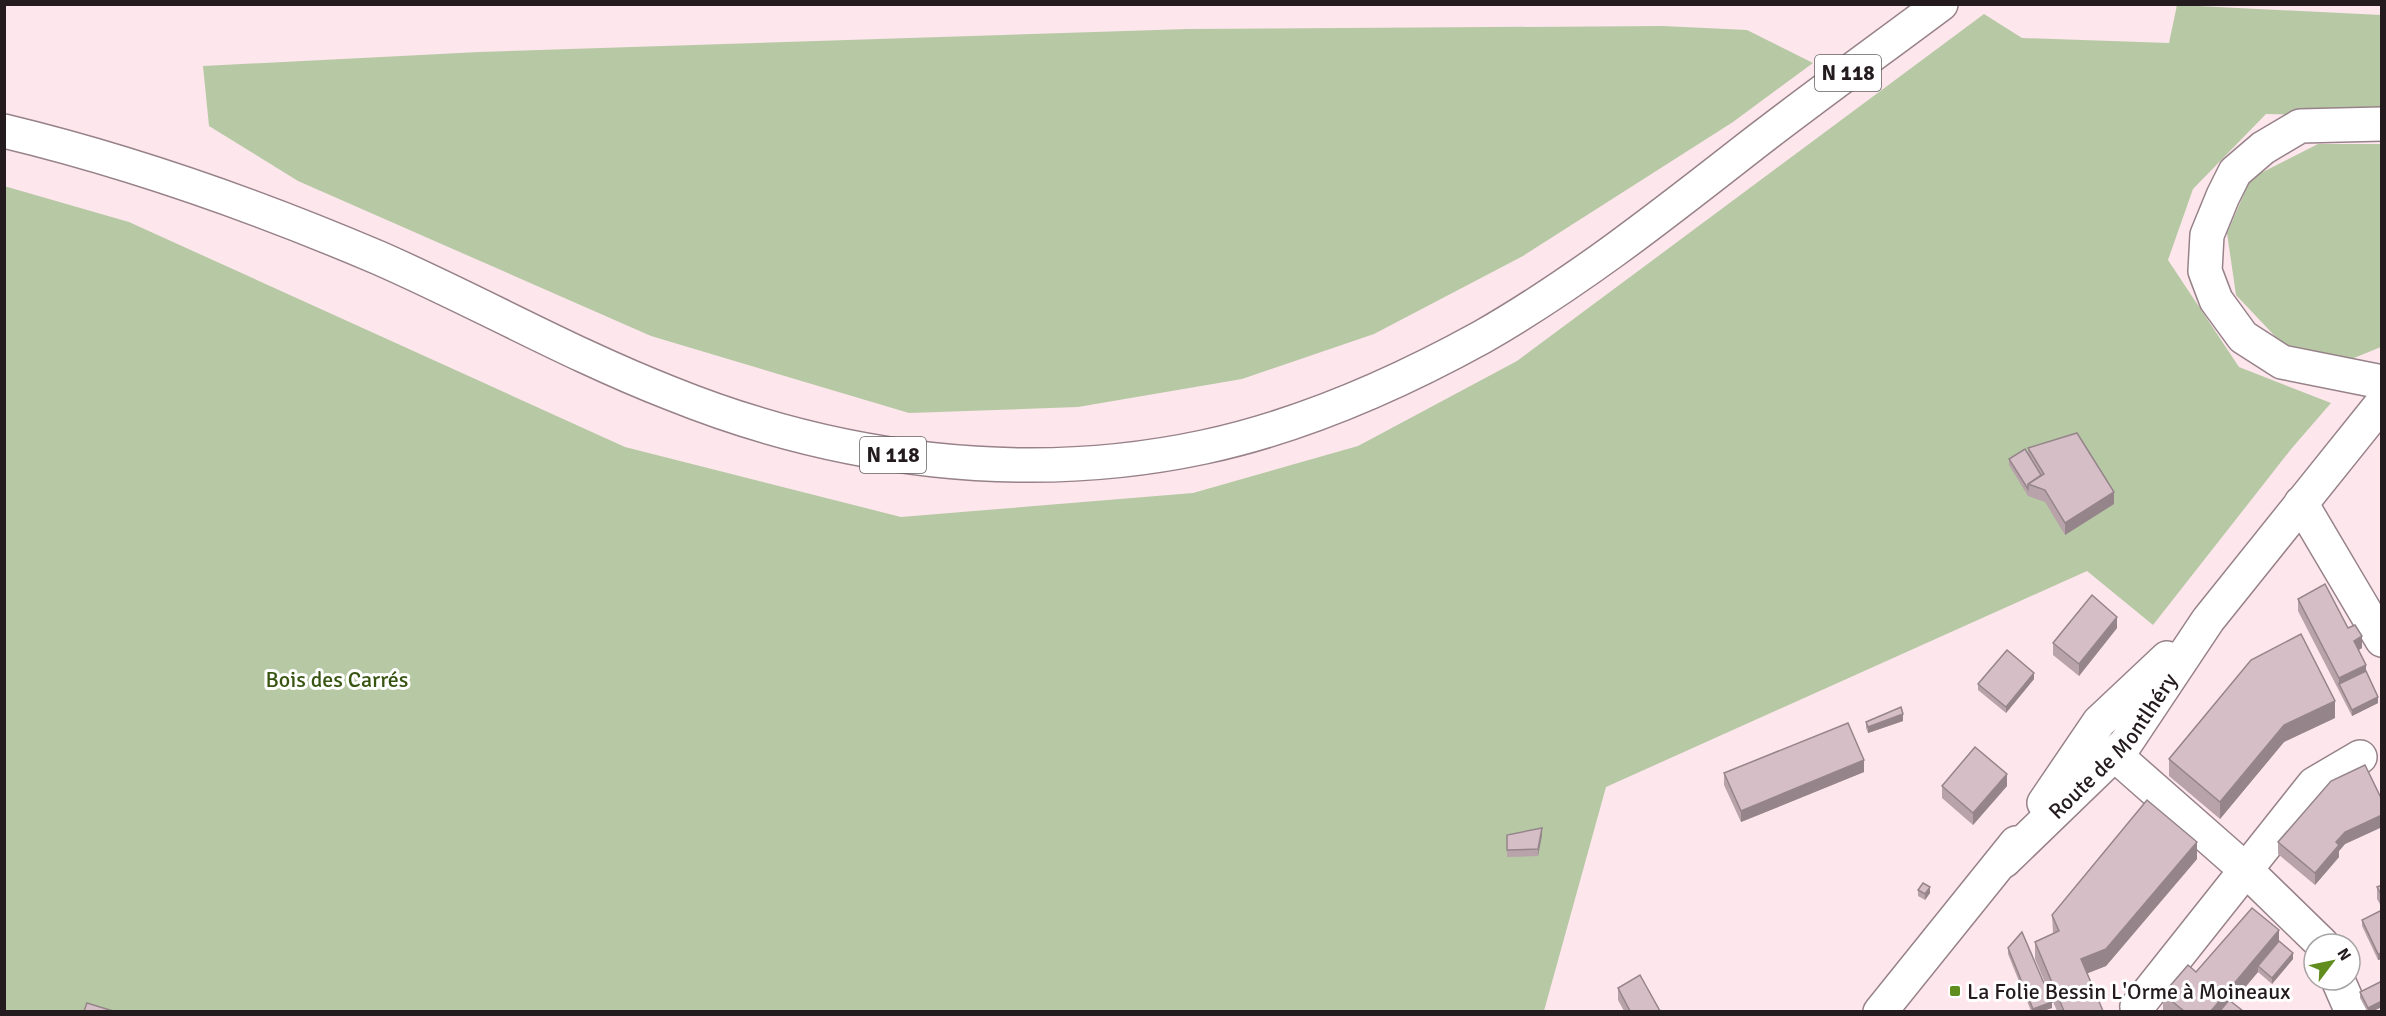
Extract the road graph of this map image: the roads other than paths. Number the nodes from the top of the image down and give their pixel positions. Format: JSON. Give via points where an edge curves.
{"nodes":[{"id":1,"x":1941,"y":4,"type":"edge"},
{"id":2,"x":2382,"y":124,"type":"edge"},
{"id":3,"x":4,"y":131,"type":"edge"},
{"id":4,"x":2382,"y":382,"type":"edge"},
{"id":5,"x":2382,"y":403,"type":"edge"},
{"id":6,"x":2301,"y":503,"type":"junction"},
{"id":7,"x":2208,"y":620,"type":"junction"},
{"id":8,"x":2382,"y":640,"type":"edge"},
{"id":9,"x":2114,"y":754,"type":"junction"},
{"id":10,"x":2360,"y":757,"type":"dead end"},
{"id":11,"x":2004,"y":861,"type":"junction"},
{"id":12,"x":2247,"y":871,"type":"junction"},
{"id":13,"x":2310,"y":932,"type":"edge"},
{"id":14,"x":2343,"y":992,"type":"edge"},
{"id":15,"x":1880,"y":1011,"type":"edge"},
{"id":16,"x":2139,"y":1011,"type":"edge"},
{"id":17,"x":2352,"y":1011,"type":"edge"}],
"edges":[{"from":1,"to":3,"type":"main road","number":"N 118","via":[[1653,223],[1485,335],[1365,395],[1302,419],[1206,446],[1131,458],[999,465],[872,453],[785,433],[669,393],[378,258],[246,206],[146,169]]},
{"from":2,"to":4,"type":"main road","via":[[2300,126],[2263,148],[2235,172],[2223,196],[2206,234],[2205,271],[2216,300],[2243,337],[2282,362]]},
{"from":5,"to":6,"type":"main road","name":"Route de Montlhéry"},
{"from":6,"to":7,"type":"main road","name":"Route de Montlhéry"},
{"from":6,"to":8,"type":"main road"},
{"from":7,"to":9,"type":"main road","name":"Route de Montlhéry","via":[[2126,743]]},
{"from":7,"to":11,"type":"main road","name":"Route de Montlhéry","via":[[2099,722]]},
{"from":9,"to":11,"type":"main road","name":"Route de Montlhéry"},
{"from":9,"to":12,"type":"main road"},
{"from":10,"to":12,"type":"main road","via":[[2314,784]]},
{"from":11,"to":15,"type":"main road","name":"Route de Montlhéry"},
{"from":12,"to":13,"type":"main road"},
{"from":12,"to":16,"type":"main road","via":[[2137,1007]]},
{"from":14,"to":17,"type":"main road"}]}
